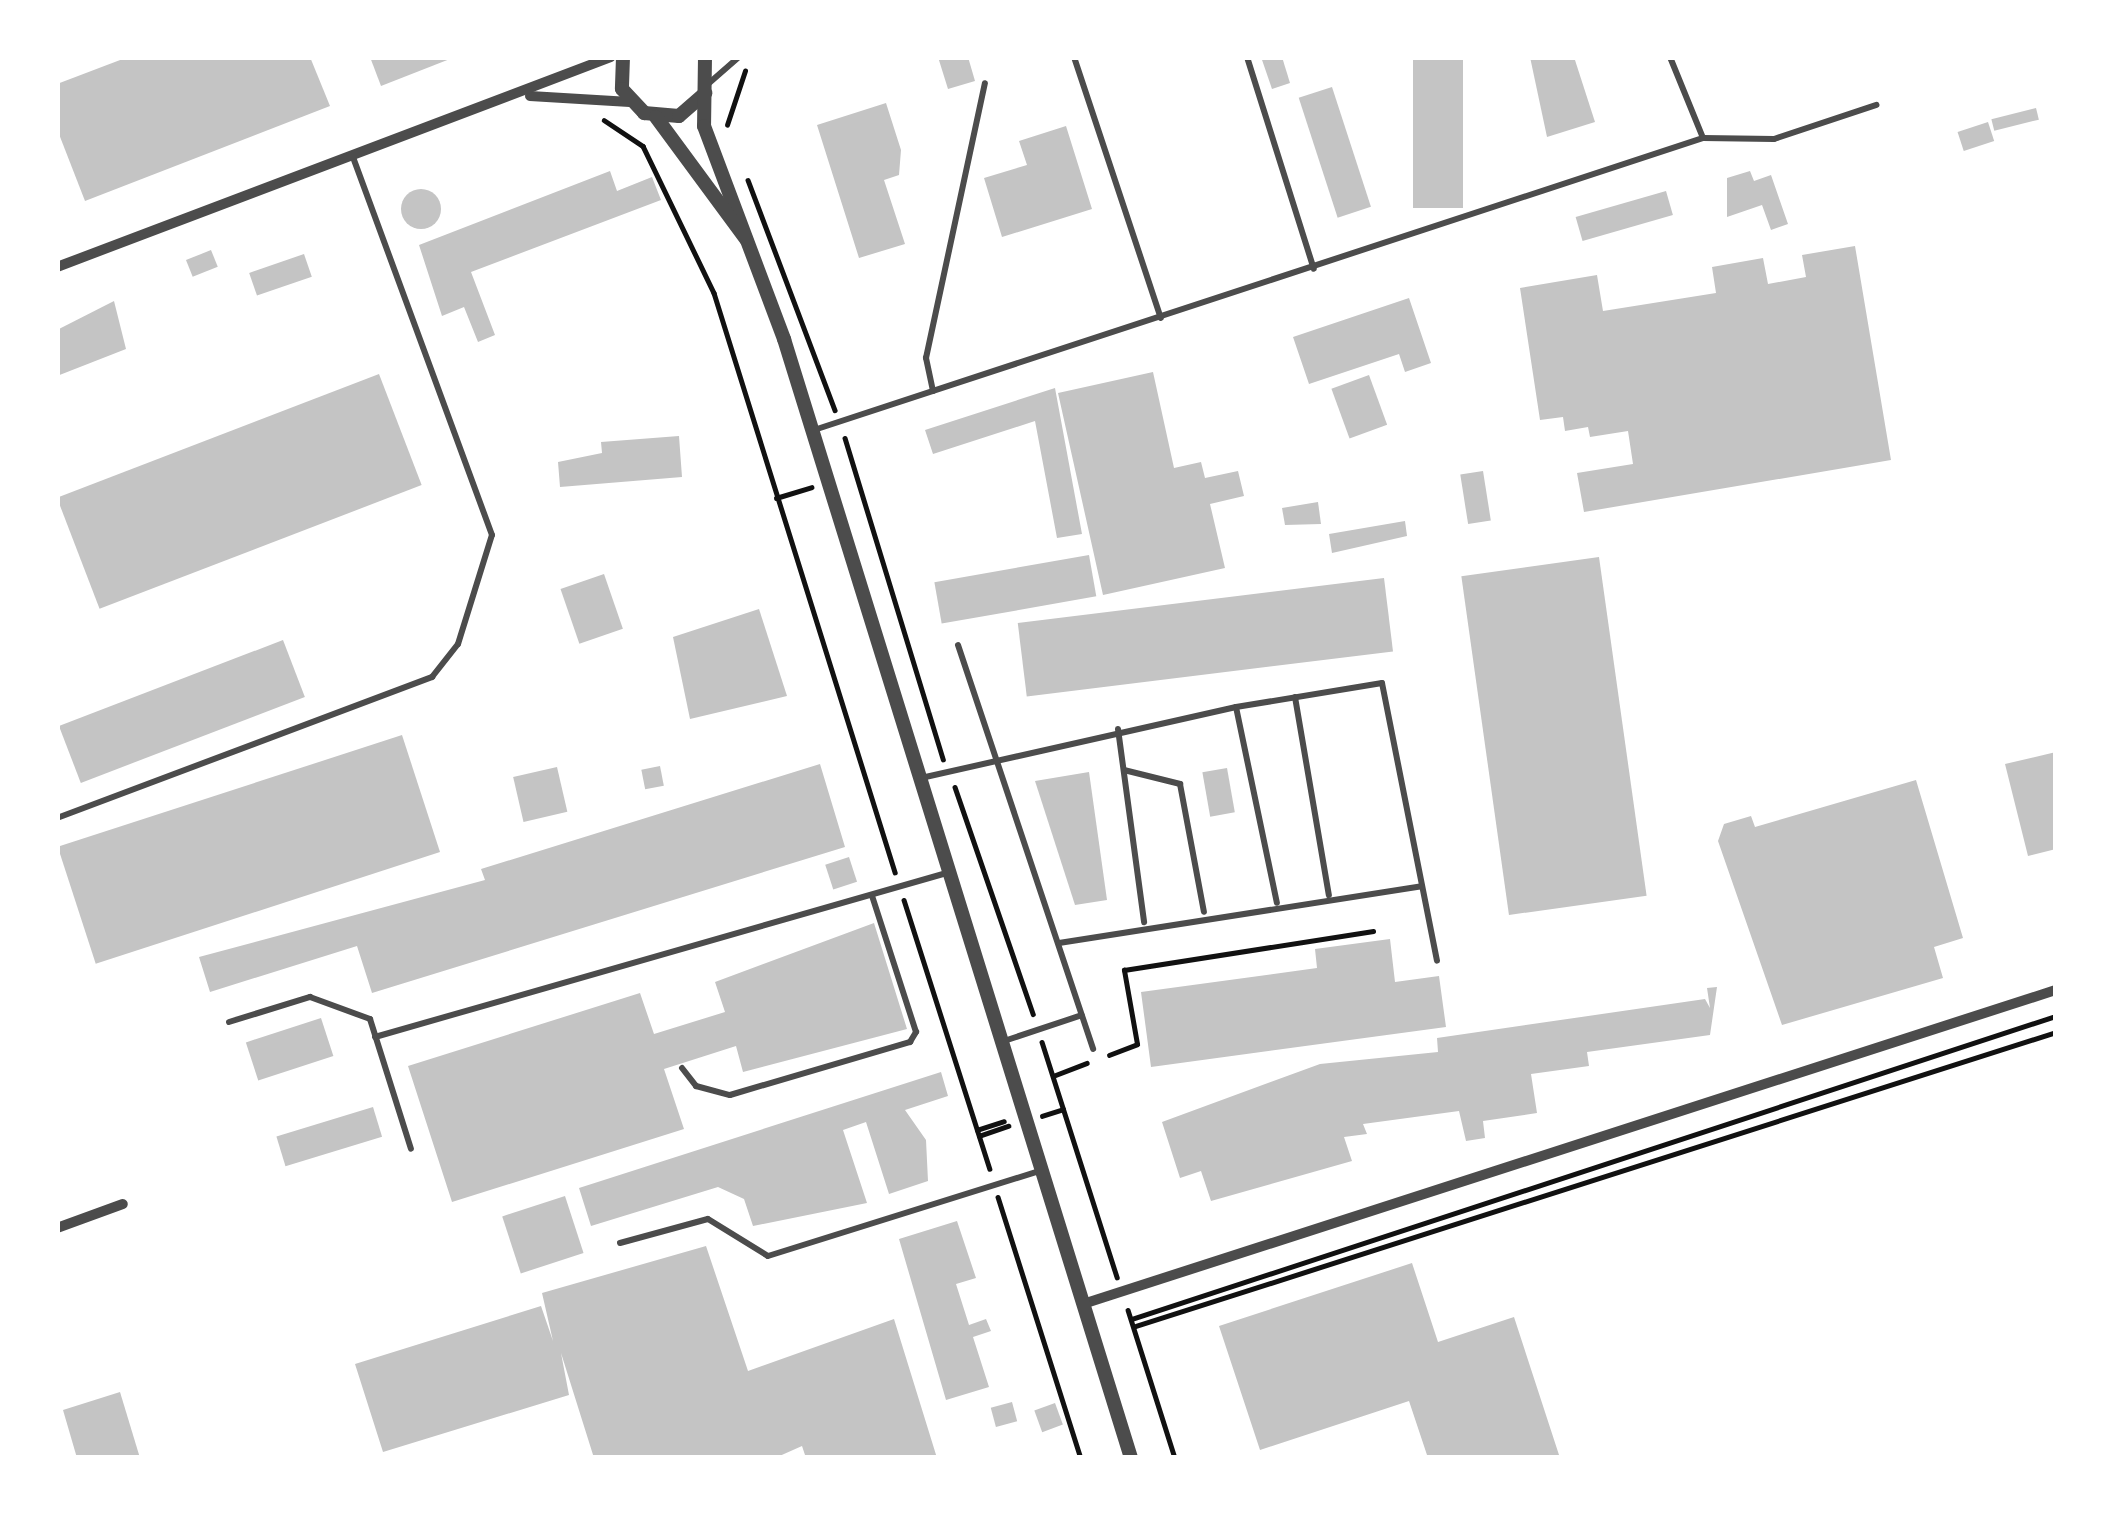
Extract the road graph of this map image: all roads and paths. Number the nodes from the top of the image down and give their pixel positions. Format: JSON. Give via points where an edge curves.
{"nodes":[{"id":1,"x":611,"y":57,"type":"edge"},
{"id":2,"x":623,"y":57,"type":"edge"},
{"id":3,"x":706,"y":57,"type":"edge"},
{"id":4,"x":1074,"y":57,"type":"edge"},
{"id":5,"x":1246,"y":57,"type":"edge"},
{"id":6,"x":1670,"y":57,"type":"edge"},
{"id":7,"x":738,"y":58,"type":"edge"},
{"id":8,"x":985,"y":83,"type":"dead end"},
{"id":9,"x":706,"y":88,"type":"junction"},
{"id":10,"x":591,"y":93,"type":"junction"},
{"id":11,"x":530,"y":96,"type":"junction"},
{"id":12,"x":630,"y":102,"type":"junction"},
{"id":13,"x":1876,"y":105,"type":"dead end"},
{"id":14,"x":656,"y":117,"type":"junction"},
{"id":15,"x":728,"y":137,"type":"dead end"},
{"id":16,"x":1702,"y":138,"type":"junction"},
{"id":17,"x":352,"y":155,"type":"junction"},
{"id":18,"x":743,"y":172,"type":"dead end"},
{"id":19,"x":749,"y":243,"type":"junction"},
{"id":20,"x":57,"y":266,"type":"edge"},
{"id":21,"x":1315,"y":269,"type":"junction"},
{"id":22,"x":1161,"y":319,"type":"junction"},
{"id":23,"x":933,"y":392,"type":"junction"},
{"id":24,"x":840,"y":422,"type":"junction"},
{"id":25,"x":810,"y":431,"type":"junction"},
{"id":26,"x":958,"y":645,"type":"dead end"},
{"id":27,"x":1295,"y":697,"type":"junction"},
{"id":28,"x":1236,"y":707,"type":"junction"},
{"id":29,"x":1117,"y":727,"type":"junction"},
{"id":30,"x":996,"y":754,"type":"junction"},
{"id":31,"x":947,"y":768,"type":"junction"},
{"id":32,"x":1123,"y":770,"type":"junction"},
{"id":33,"x":915,"y":780,"type":"junction"},
{"id":34,"x":57,"y":818,"type":"edge"},
{"id":35,"x":943,"y":874,"type":"junction"},
{"id":36,"x":1422,"y":886,"type":"junction"},
{"id":37,"x":900,"y":888,"type":"junction"},
{"id":38,"x":872,"y":896,"type":"junction"},
{"id":39,"x":1330,"y":896,"type":"junction"},
{"id":40,"x":1277,"y":903,"type":"junction"},
{"id":41,"x":1204,"y":912,"type":"junction"},
{"id":42,"x":1144,"y":922,"type":"junction"},
{"id":43,"x":1373,"y":931,"type":"dead end"},
{"id":44,"x":1059,"y":943,"type":"junction"},
{"id":45,"x":1437,"y":961,"type":"dead end"},
{"id":46,"x":2056,"y":990,"type":"edge"},
{"id":47,"x":1082,"y":1016,"type":"junction"},
{"id":48,"x":2056,"y":1016,"type":"edge"},
{"id":49,"x":229,"y":1022,"type":"dead end"},
{"id":50,"x":1038,"y":1029,"type":"junction"},
{"id":51,"x":2056,"y":1032,"type":"edge"},
{"id":52,"x":375,"y":1037,"type":"junction"},
{"id":53,"x":998,"y":1043,"type":"junction"},
{"id":54,"x":1093,"y":1049,"type":"dead end"},
{"id":55,"x":682,"y":1068,"type":"dead end"},
{"id":56,"x":1053,"y":1076,"type":"junction"},
{"id":57,"x":411,"y":1148,"type":"dead end"},
{"id":58,"x":1039,"y":1171,"type":"junction"},
{"id":59,"x":994,"y":1185,"type":"junction"},
{"id":60,"x":123,"y":1204,"type":"dead end"},
{"id":61,"x":57,"y":1228,"type":"edge"},
{"id":62,"x":620,"y":1243,"type":"dead end"},
{"id":63,"x":1123,"y":1293,"type":"junction"},
{"id":64,"x":1083,"y":1304,"type":"junction"},
{"id":65,"x":1132,"y":1323,"type":"junction"},
{"id":66,"x":1081,"y":1458,"type":"edge"},
{"id":67,"x":1131,"y":1458,"type":"edge"},
{"id":68,"x":1175,"y":1458,"type":"edge"}],
"edges":[{"from":1,"to":11,"type":"street"},
{"from":2,"to":12,"type":"street"},
{"from":3,"to":9,"type":"street"},
{"from":4,"to":22,"type":"lane"},
{"from":5,"to":21,"type":"lane"},
{"from":6,"to":16,"type":"lane"},
{"from":7,"to":9,"type":"lane"},
{"from":7,"to":15,"type":"path","via":[[748,77]]},
{"from":8,"to":23,"type":"lane","via":[[926,358]]},
{"from":9,"to":14,"type":"street","via":[[688,111]]},
{"from":9,"to":19,"type":"street","via":[[704,126]]},
{"from":10,"to":11,"type":"street"},
{"from":10,"to":12,"type":"street"},
{"from":10,"to":37,"type":"path","via":[[592,113],[643,146],[714,293]]},
{"from":11,"to":17,"type":"street"},
{"from":12,"to":14,"type":"street"},
{"from":13,"to":16,"type":"lane","via":[[1774,139]]},
{"from":14,"to":19,"type":"street"},
{"from":16,"to":21,"type":"lane"},
{"from":17,"to":20,"type":"street"},
{"from":17,"to":34,"type":"lane","via":[[479,490],[487,565],[458,644],[432,677]]},
{"from":18,"to":24,"type":"path"},
{"from":19,"to":25,"type":"street"},
{"from":21,"to":22,"type":"lane"},
{"from":22,"to":23,"type":"lane"},
{"from":23,"to":24,"type":"lane"},
{"from":24,"to":25,"type":"lane"},
{"from":24,"to":31,"type":"path"},
{"from":25,"to":33,"type":"street"},
{"from":26,"to":30,"type":"lane"},
{"from":27,"to":28,"type":"lane"},
{"from":27,"to":36,"type":"lane","via":[[1382,683]]},
{"from":27,"to":39,"type":"lane"},
{"from":28,"to":29,"type":"lane"},
{"from":28,"to":40,"type":"lane"},
{"from":29,"to":30,"type":"lane"},
{"from":29,"to":32,"type":"lane"},
{"from":30,"to":31,"type":"lane"},
{"from":30,"to":44,"type":"lane"},
{"from":31,"to":33,"type":"lane"},
{"from":31,"to":50,"type":"path"},
{"from":32,"to":41,"type":"lane","via":[[1180,784]]},
{"from":32,"to":42,"type":"lane"},
{"from":33,"to":35,"type":"street"},
{"from":35,"to":37,"type":"lane"},
{"from":35,"to":53,"type":"street"},
{"from":36,"to":39,"type":"lane"},
{"from":36,"to":45,"type":"lane"},
{"from":37,"to":38,"type":"lane"},
{"from":37,"to":59,"type":"path"},
{"from":38,"to":52,"type":"lane"},
{"from":38,"to":55,"type":"lane","via":[[916,1032],[910,1042],[720,1096]]},
{"from":39,"to":40,"type":"lane"},
{"from":40,"to":41,"type":"lane"},
{"from":41,"to":42,"type":"lane"},
{"from":42,"to":44,"type":"lane"},
{"from":43,"to":56,"type":"path","via":[[1124,970],[1137,1044]]},
{"from":44,"to":47,"type":"lane"},
{"from":46,"to":63,"type":"street"},
{"from":47,"to":50,"type":"lane"},
{"from":47,"to":54,"type":"lane"},
{"from":48,"to":65,"type":"path"},
{"from":49,"to":52,"type":"lane","via":[[329,997],[370,1019]]},
{"from":50,"to":53,"type":"lane"},
{"from":50,"to":56,"type":"path"},
{"from":51,"to":65,"type":"path"},
{"from":52,"to":57,"type":"lane"},
{"from":53,"to":58,"type":"street"},
{"from":56,"to":63,"type":"path"},
{"from":58,"to":59,"type":"lane"},
{"from":58,"to":64,"type":"street"},
{"from":59,"to":62,"type":"lane","via":[[768,1256],[708,1220]]},
{"from":59,"to":66,"type":"path"},
{"from":60,"to":61,"type":"street"},
{"from":63,"to":64,"type":"street"},
{"from":63,"to":65,"type":"path"},
{"from":64,"to":67,"type":"street"},
{"from":65,"to":68,"type":"path"}]}
